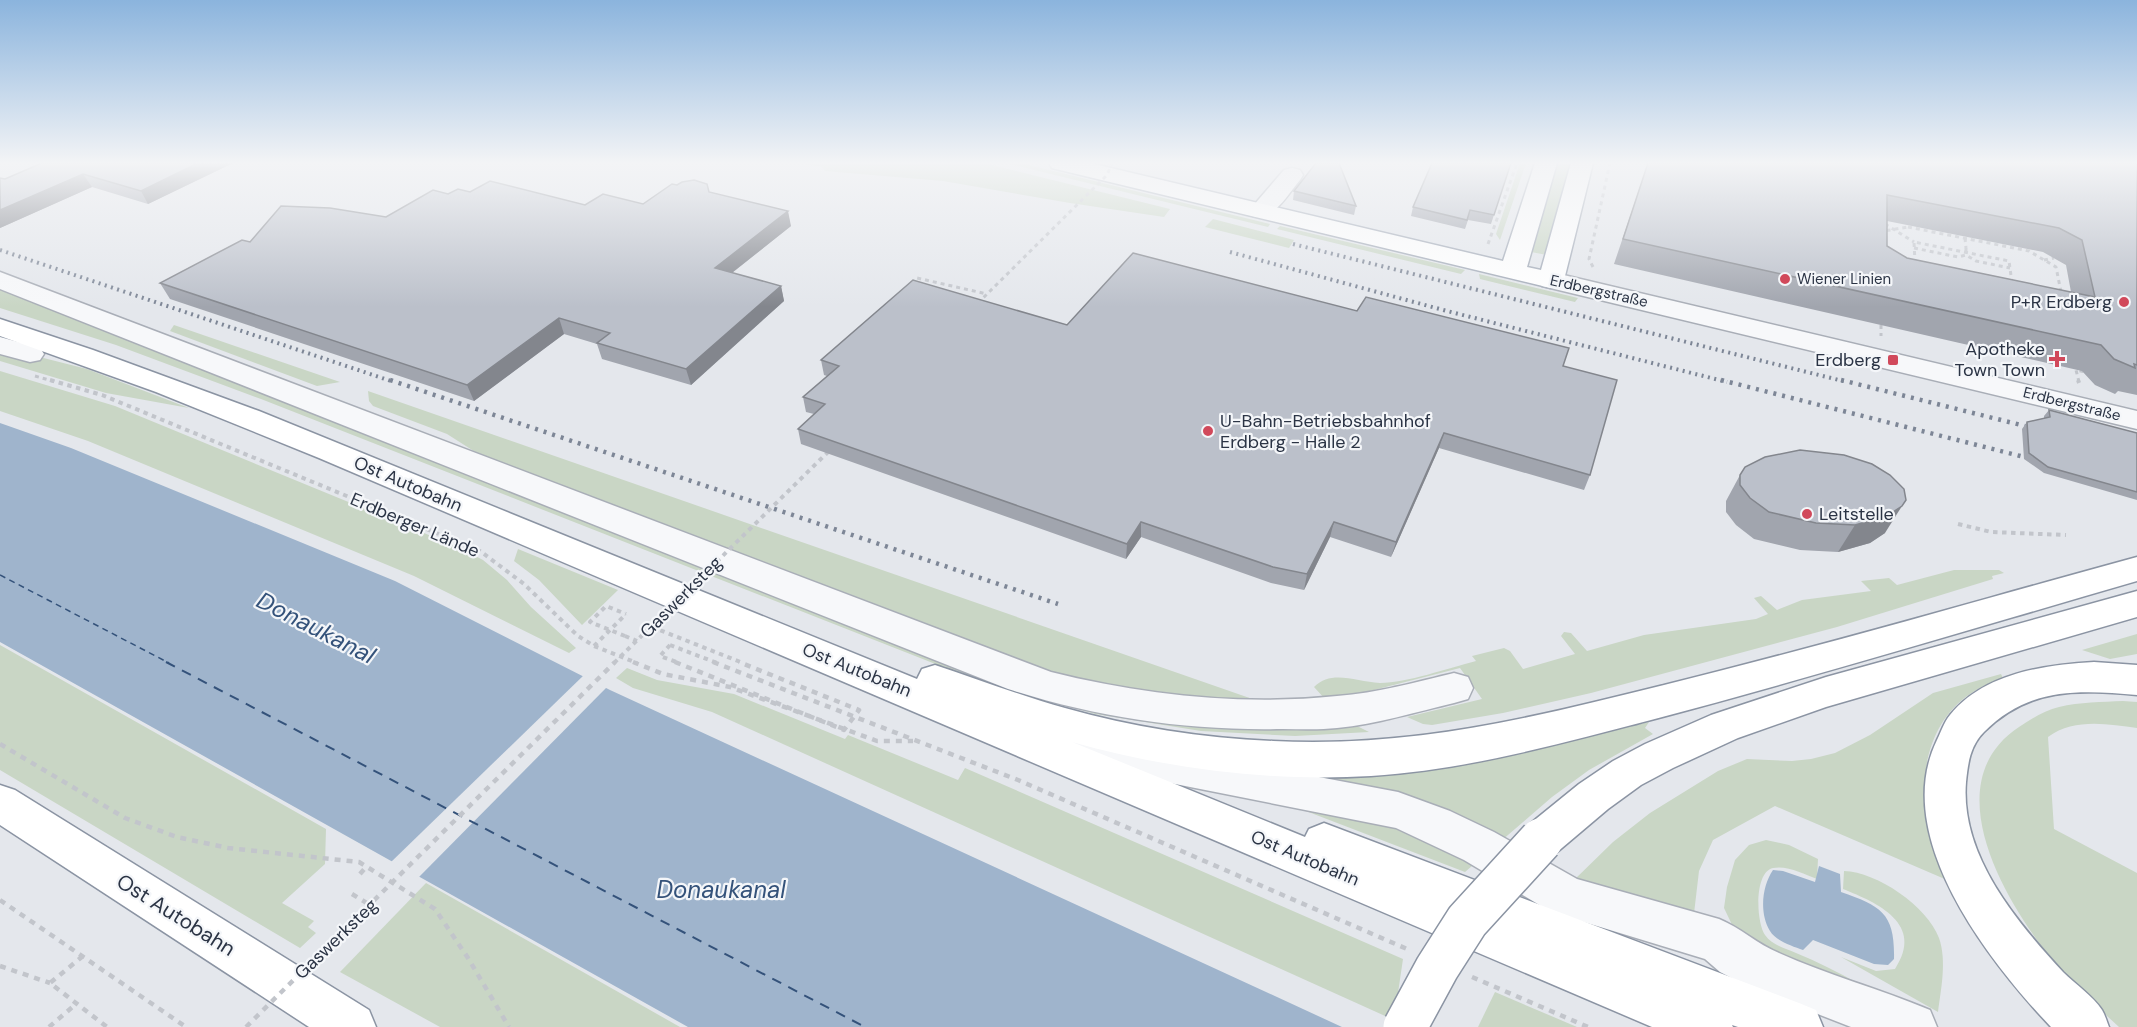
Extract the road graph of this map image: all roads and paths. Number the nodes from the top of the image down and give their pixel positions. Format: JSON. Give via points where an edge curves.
{"nodes":[{"id":1,"x":1071,"y":211,"type":"edge"},
{"id":2,"x":1257,"y":211,"type":"edge"},
{"id":3,"x":1531,"y":211,"type":"edge"},
{"id":4,"x":1569,"y":211,"type":"edge"},
{"id":5,"x":1600,"y":211,"type":"edge"},
{"id":6,"x":1261,"y":212,"type":"joint"},
{"id":7,"x":1884,"y":224,"type":"edge"},
{"id":8,"x":1965,"y":238,"type":"junction"},
{"id":9,"x":1914,"y":242,"type":"junction"},
{"id":10,"x":1914,"y":248,"type":"junction"},
{"id":11,"x":1966,"y":255,"type":"junction"},
{"id":12,"x":2054,"y":258,"type":"edge"},
{"id":13,"x":2043,"y":260,"type":"junction"},
{"id":14,"x":2010,"y":268,"type":"junction"},
{"id":15,"x":1596,"y":269,"type":"dead end"},
{"id":16,"x":1915,"y":270,"type":"edge"},
{"id":17,"x":1513,"y":271,"type":"junction"},
{"id":18,"x":1904,"y":272,"type":"edge"},
{"id":19,"x":1882,"y":276,"type":"edge"},
{"id":20,"x":1551,"y":279,"type":"junction"},
{"id":21,"x":0,"y":280,"type":"edge"},
{"id":22,"x":2003,"y":282,"type":"edge"},
{"id":23,"x":911,"y":284,"type":"edge"},
{"id":24,"x":2012,"y":284,"type":"junction"},
{"id":25,"x":1971,"y":291,"type":"edge"},
{"id":26,"x":2013,"y":291,"type":"edge"},
{"id":27,"x":987,"y":294,"type":"junction"},
{"id":28,"x":1972,"y":298,"type":"junction"},
{"id":29,"x":2049,"y":305,"type":"edge"},
{"id":30,"x":2055,"y":309,"type":"junction"},
{"id":31,"x":970,"y":311,"type":"edge"},
{"id":32,"x":2060,"y":312,"type":"edge"},
{"id":33,"x":2066,"y":316,"type":"edge"},
{"id":34,"x":1881,"y":325,"type":"edge"},
{"id":35,"x":0,"y":327,"type":"edge"},
{"id":36,"x":1871,"y":337,"type":"dead end"},
{"id":37,"x":0,"y":345,"type":"edge"},
{"id":38,"x":32,"y":365,"type":"joint"},
{"id":39,"x":2095,"y":374,"type":"edge"},
{"id":40,"x":2080,"y":388,"type":"dead end"},
{"id":41,"x":2137,"y":420,"type":"edge"},
{"id":42,"x":836,"y":444,"type":"edge"},
{"id":43,"x":1958,"y":524,"type":"dead end"},
{"id":44,"x":2066,"y":535,"type":"dead end"},
{"id":45,"x":2137,"y":569,"type":"edge"},
{"id":46,"x":2137,"y":604,"type":"edge"},
{"id":47,"x":652,"y":627,"type":"junction"},
{"id":48,"x":637,"y":641,"type":"junction"},
{"id":49,"x":594,"y":646,"type":"junction"},
{"id":50,"x":2137,"y":680,"type":"edge"},
{"id":51,"x":896,"y":682,"type":"junction"},
{"id":52,"x":1454,"y":688,"type":"dead end"},
{"id":53,"x":913,"y":741,"type":"junction"},
{"id":54,"x":0,"y":744,"type":"edge"},
{"id":55,"x":0,"y":804,"type":"edge"},
{"id":56,"x":366,"y":867,"type":"junction"},
{"id":57,"x":360,"y":874,"type":"dead end"},
{"id":58,"x":352,"y":894,"type":"dead end"},
{"id":59,"x":0,"y":900,"type":"edge"},
{"id":60,"x":370,"y":905,"type":"junction"},
{"id":61,"x":1412,"y":951,"type":"dead end"},
{"id":62,"x":83,"y":956,"type":"junction"},
{"id":63,"x":0,"y":966,"type":"edge"},
{"id":64,"x":1467,"y":975,"type":"dead end"},
{"id":65,"x":50,"y":983,"type":"junction"},
{"id":66,"x":76,"y":1004,"type":"junction"},
{"id":67,"x":49,"y":1027,"type":"edge"},
{"id":68,"x":107,"y":1027,"type":"edge"},
{"id":69,"x":186,"y":1027,"type":"edge"},
{"id":70,"x":246,"y":1027,"type":"edge"},
{"id":71,"x":352,"y":1027,"type":"edge"},
{"id":72,"x":509,"y":1027,"type":"edge"},
{"id":73,"x":1405,"y":1027,"type":"edge"},
{"id":74,"x":1588,"y":1027,"type":"edge"},
{"id":75,"x":1709,"y":1027,"type":"edge"},
{"id":76,"x":1799,"y":1027,"type":"edge"},
{"id":77,"x":1913,"y":1027,"type":"edge"},
{"id":78,"x":2085,"y":1027,"type":"edge"}],
"edges":[{"from":1,"to":27,"type":"path","bridge":true},
{"from":2,"to":6,"type":"main road","name":"Erdbergstraße"},
{"from":3,"to":17,"type":"main road"},
{"from":4,"to":20,"type":"main road"},
{"from":5,"to":15,"type":"path","via":[[1589,259]]},
{"from":6,"to":17,"type":"main road","name":"Erdbergstraße"},
{"from":7,"to":9,"type":"path"},
{"from":8,"to":11,"type":"path","bridge":true},
{"from":8,"to":13,"type":"path","via":[[2029,251]]},
{"from":8,"to":28,"type":"path","via":[[1908,227],[1884,231],[1884,269],[1907,284]]},
{"from":9,"to":10,"type":"path"},
{"from":9,"to":14,"type":"path","via":[[2009,261]]},
{"from":10,"to":11,"type":"path"},
{"from":10,"to":16,"type":"path"},
{"from":11,"to":14,"type":"path"},
{"from":12,"to":13,"type":"path"},
{"from":13,"to":30,"type":"path","via":[[2055,267],[2064,307]]},
{"from":14,"to":24,"type":"path"},
{"from":17,"to":20,"type":"main road","name":"Erdbergstraße"},
{"from":18,"to":19,"type":"path"},
{"from":20,"to":41,"type":"street","name":"Erdbergstraße"},
{"from":21,"to":52,"type":"street","via":[[1066,693],[1162,709],[1279,714],[1366,708]]},
{"from":22,"to":24,"type":"path"},
{"from":23,"to":27,"type":"path","via":[[917,278]]},
{"from":24,"to":26,"type":"path"},
{"from":25,"to":28,"type":"path"},
{"from":27,"to":31,"type":"path","bridge":true},
{"from":28,"to":30,"type":"path","via":[[2040,312]]},
{"from":29,"to":33,"type":"path"},
{"from":30,"to":32,"type":"path"},
{"from":34,"to":36,"type":"path","via":[[1882,340]]},
{"from":35,"to":51,"type":"main road","name":"Ost Autobahn","via":[[223,408]]},
{"from":37,"to":38,"type":"street"},
{"from":38,"to":49,"type":"path","name":"Erdberger Lände","via":[[480,551]]},
{"from":39,"to":40,"type":"path","via":[[2076,370]]},
{"from":42,"to":47,"type":"path","name":"Gaswerksteg","bridge":true},
{"from":43,"to":44,"type":"path","via":[[1991,532]]},
{"from":45,"to":51,"type":"main road","via":[[1683,697],[1511,738],[1387,758],[1271,758],[1156,745],[1080,729],[911,672]]},
{"from":46,"to":73,"type":"main road","bridge":true,"via":[[1811,696],[1720,727],[1625,774],[1541,840],[1502,881],[1460,932]]},
{"from":47,"to":48,"type":"path","name":"Gaswerksteg","bridge":true},
{"from":47,"to":53,"type":"path","bridge":true,"via":[[859,711],[844,730],[660,656],[670,645]]},
{"from":48,"to":49,"type":"path","bridge":true,"via":[[590,621],[606,606],[626,614]]},
{"from":48,"to":60,"type":"path","name":"Gaswerksteg","bridge":true},
{"from":49,"to":53,"type":"path","name":"Erdberger Lände","via":[[663,674],[730,687],[877,741]]},
{"from":50,"to":78,"type":"main road","via":[[2051,679],[2002,694],[1980,707],[1963,724],[1952,743],[1947,764],[1946,814],[1968,877],[2036,977]]},
{"from":51,"to":75,"type":"main road","name":"Ost Autobahn"},
{"from":51,"to":76,"type":"main road"},
{"from":51,"to":77,"type":"street","via":[[1161,764],[1398,810],[1479,846],[1567,897],[1719,941],[1736,956],[1768,972]]},
{"from":53,"to":61,"type":"path","via":[[1018,780]]},
{"from":54,"to":56,"type":"path","via":[[125,818],[177,837],[228,848],[359,862]]},
{"from":55,"to":71,"type":"main road","name":"Ost Autobahn"},
{"from":56,"to":57,"type":"path"},
{"from":56,"to":72,"type":"path","via":[[435,909]]},
{"from":58,"to":60,"type":"path"},
{"from":59,"to":62,"type":"path"},
{"from":60,"to":70,"type":"path","name":"Gaswerksteg","bridge":true},
{"from":62,"to":65,"type":"path"},
{"from":62,"to":69,"type":"path"},
{"from":63,"to":65,"type":"path"},
{"from":64,"to":74,"type":"path"},
{"from":65,"to":66,"type":"path"},
{"from":66,"to":67,"type":"path"},
{"from":66,"to":68,"type":"path"}]}
